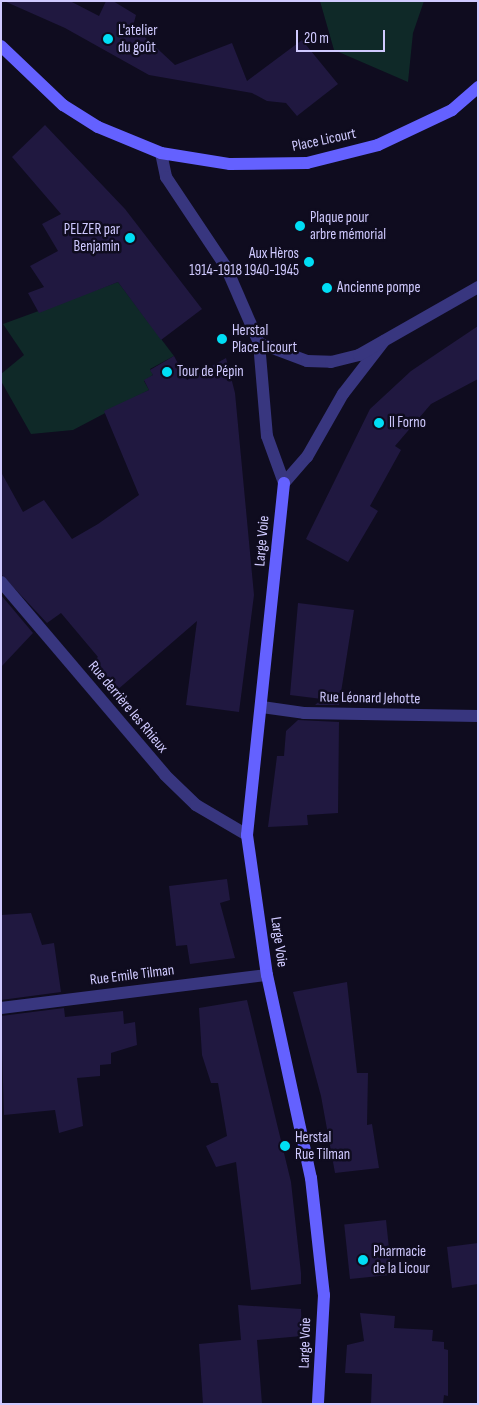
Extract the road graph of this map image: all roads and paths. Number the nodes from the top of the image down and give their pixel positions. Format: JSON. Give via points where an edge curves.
{"nodes":[{"id":1,"x":4,"y":53,"type":"edge"},
{"id":2,"x":478,"y":87,"type":"edge"},
{"id":3,"x":161,"y":153,"type":"junction"},
{"id":4,"x":478,"y":287,"type":"edge"},
{"id":5,"x":384,"y":341,"type":"junction"},
{"id":6,"x":259,"y":343,"type":"junction"},
{"id":7,"x":284,"y":482,"type":"junction"},
{"id":8,"x":1,"y":582,"type":"edge"},
{"id":9,"x":262,"y":706,"type":"junction"},
{"id":10,"x":478,"y":716,"type":"edge"},
{"id":11,"x":247,"y":835,"type":"junction"},
{"id":12,"x":267,"y":975,"type":"junction"},
{"id":13,"x":1,"y":1008,"type":"edge"},
{"id":14,"x":318,"y":1404,"type":"edge"}],
"edges":[{"from":1,"to":3,"type":"street","name":"Place Licourt","via":[[81,118]]},
{"from":2,"to":3,"type":"street","name":"Place Licourt","via":[[430,122],[378,145],[322,160],[230,164]]},
{"from":3,"to":6,"type":"street","via":[[166,177],[226,267]]},
{"from":4,"to":5,"type":"street"},
{"from":5,"to":6,"type":"street","via":[[359,355],[331,362],[299,359]]},
{"from":5,"to":7,"type":"street","via":[[344,394],[306,457]]},
{"from":6,"to":7,"type":"street","via":[[267,436]]},
{"from":7,"to":9,"type":"street","name":"Large Voie"},
{"from":8,"to":11,"type":"street","name":"Rue derrière les Rhieux","via":[[165,775],[208,814]]},
{"from":9,"to":10,"type":"street","name":"Rue Léonard Jehotte","via":[[304,713]]},
{"from":9,"to":11,"type":"street","name":"Large Voie"},
{"from":11,"to":12,"type":"street","name":"Large Voie"},
{"from":12,"to":13,"type":"street","name":"Rue Emile Tilman"},
{"from":12,"to":14,"type":"street","name":"Large Voie","via":[[311,1178],[324,1295]]}]}
